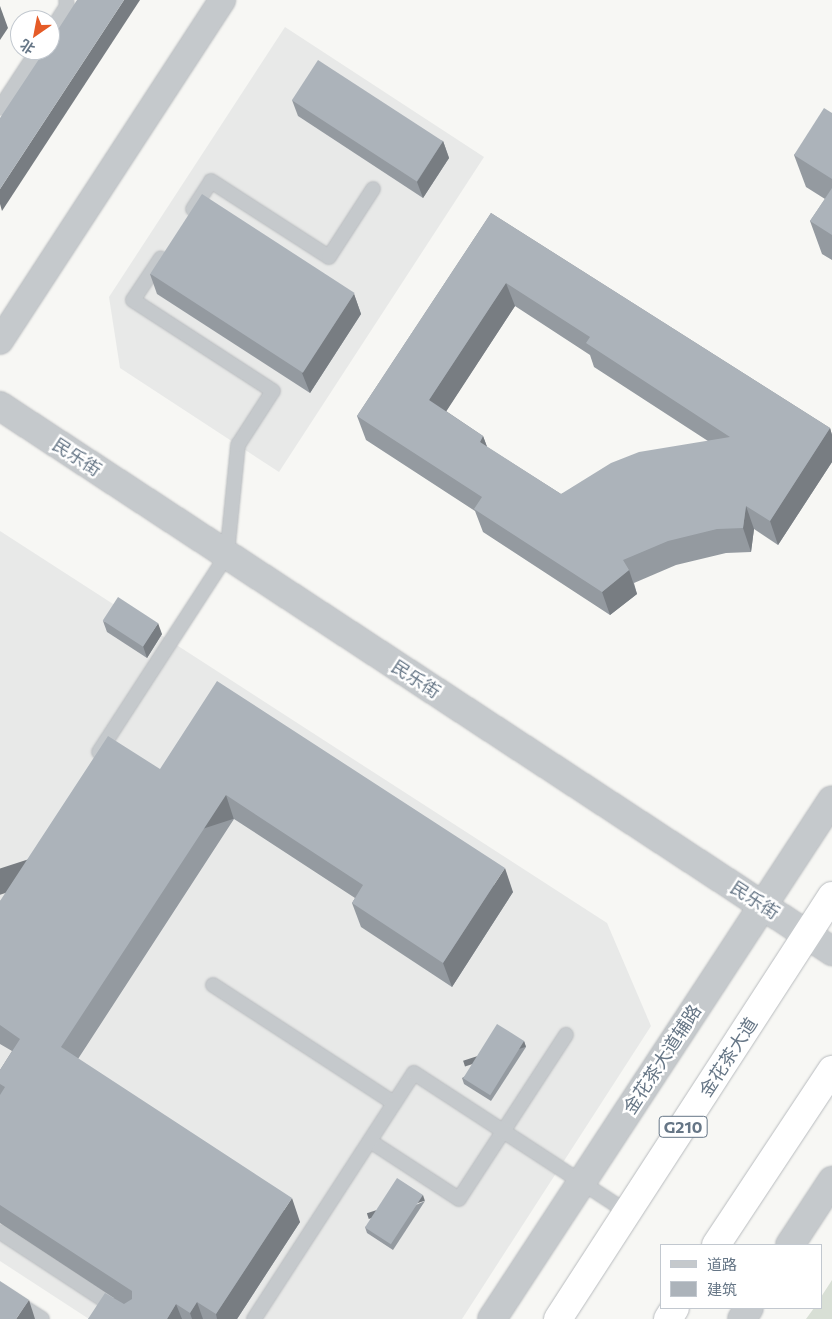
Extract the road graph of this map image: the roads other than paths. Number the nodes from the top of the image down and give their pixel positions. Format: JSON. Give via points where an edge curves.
{"nodes":[{"id":1,"x":66,"y":0,"type":"edge"},
{"id":2,"x":222,"y":0,"type":"edge"},
{"id":3,"x":60,"y":17,"type":"edge"},
{"id":4,"x":31,"y":60,"type":"edge"},
{"id":5,"x":0,"y":108,"type":"edge"},
{"id":6,"x":373,"y":189,"type":"dead end"},
{"id":7,"x":185,"y":220,"type":"edge"},
{"id":8,"x":170,"y":244,"type":"edge"},
{"id":9,"x":0,"y":341,"type":"edge"},
{"id":10,"x":0,"y":406,"type":"edge"},
{"id":11,"x":227,"y":555,"type":"junction"},
{"id":12,"x":91,"y":763,"type":"edge"},
{"id":13,"x":832,"y":800,"type":"edge"},
{"id":14,"x":832,"y":896,"type":"edge"},
{"id":15,"x":762,"y":905,"type":"junction"},
{"id":16,"x":807,"y":934,"type":"junction"},
{"id":17,"x":832,"y":951,"type":"edge"},
{"id":18,"x":213,"y":985,"type":"dead end"},
{"id":19,"x":566,"y":1035,"type":"dead end"},
{"id":20,"x":832,"y":1070,"type":"edge"},
{"id":21,"x":394,"y":1104,"type":"junction"},
{"id":22,"x":503,"y":1131,"type":"junction"},
{"id":23,"x":370,"y":1141,"type":"junction"},
{"id":24,"x":581,"y":1182,"type":"junction"},
{"id":25,"x":832,"y":1182,"type":"edge"},
{"id":26,"x":628,"y":1212,"type":"junction"},
{"id":27,"x":0,"y":1232,"type":"edge"},
{"id":28,"x":717,"y":1244,"type":"edge"},
{"id":29,"x":791,"y":1244,"type":"edge"},
{"id":30,"x":0,"y":1292,"type":"edge"},
{"id":31,"x":42,"y":1319,"type":"edge"},
{"id":32,"x":134,"y":1319,"type":"edge"},
{"id":33,"x":254,"y":1319,"type":"edge"},
{"id":34,"x":492,"y":1319,"type":"edge"},
{"id":35,"x":558,"y":1319,"type":"edge"}],
"edges":[{"from":1,"to":3,"type":"lane","via":[[67,6]]},
{"from":2,"to":9,"type":"street"},
{"from":4,"to":5,"type":"lane"},
{"from":6,"to":7,"type":"lane","via":[[328,257],[211,181]]},
{"from":8,"to":11,"type":"lane","via":[[133,300],[273,391],[238,446]]},
{"from":10,"to":11,"type":"street","name":"民乐街"},
{"from":11,"to":12,"type":"lane"},
{"from":11,"to":15,"type":"street","name":"民乐街"},
{"from":13,"to":15,"type":"street","name":"金花茶大道辅路"},
{"from":14,"to":16,"type":"highway","name":"金花茶大道","number":"G210"},
{"from":15,"to":16,"type":"street","name":"民乐街"},
{"from":15,"to":24,"type":"street","name":"金花茶大道辅路"},
{"from":16,"to":17,"type":"street","name":"民乐街"},
{"from":16,"to":26,"type":"highway","name":"金花茶大道","number":"G210"},
{"from":18,"to":21,"type":"lane"},
{"from":19,"to":22,"type":"lane"},
{"from":20,"to":28,"type":"highway"},
{"from":21,"to":22,"type":"lane","via":[[414,1073]]},
{"from":21,"to":23,"type":"lane"},
{"from":22,"to":23,"type":"lane","via":[[459,1199]]},
{"from":22,"to":24,"type":"lane"},
{"from":23,"to":33,"type":"lane"},
{"from":24,"to":26,"type":"lane"},
{"from":24,"to":34,"type":"street","name":"金花茶大道辅路"},
{"from":25,"to":29,"type":"street"},
{"from":26,"to":35,"type":"highway","name":"金花茶大道","number":"G210"},
{"from":27,"to":32,"type":"lane"},
{"from":30,"to":31,"type":"lane"}]}
